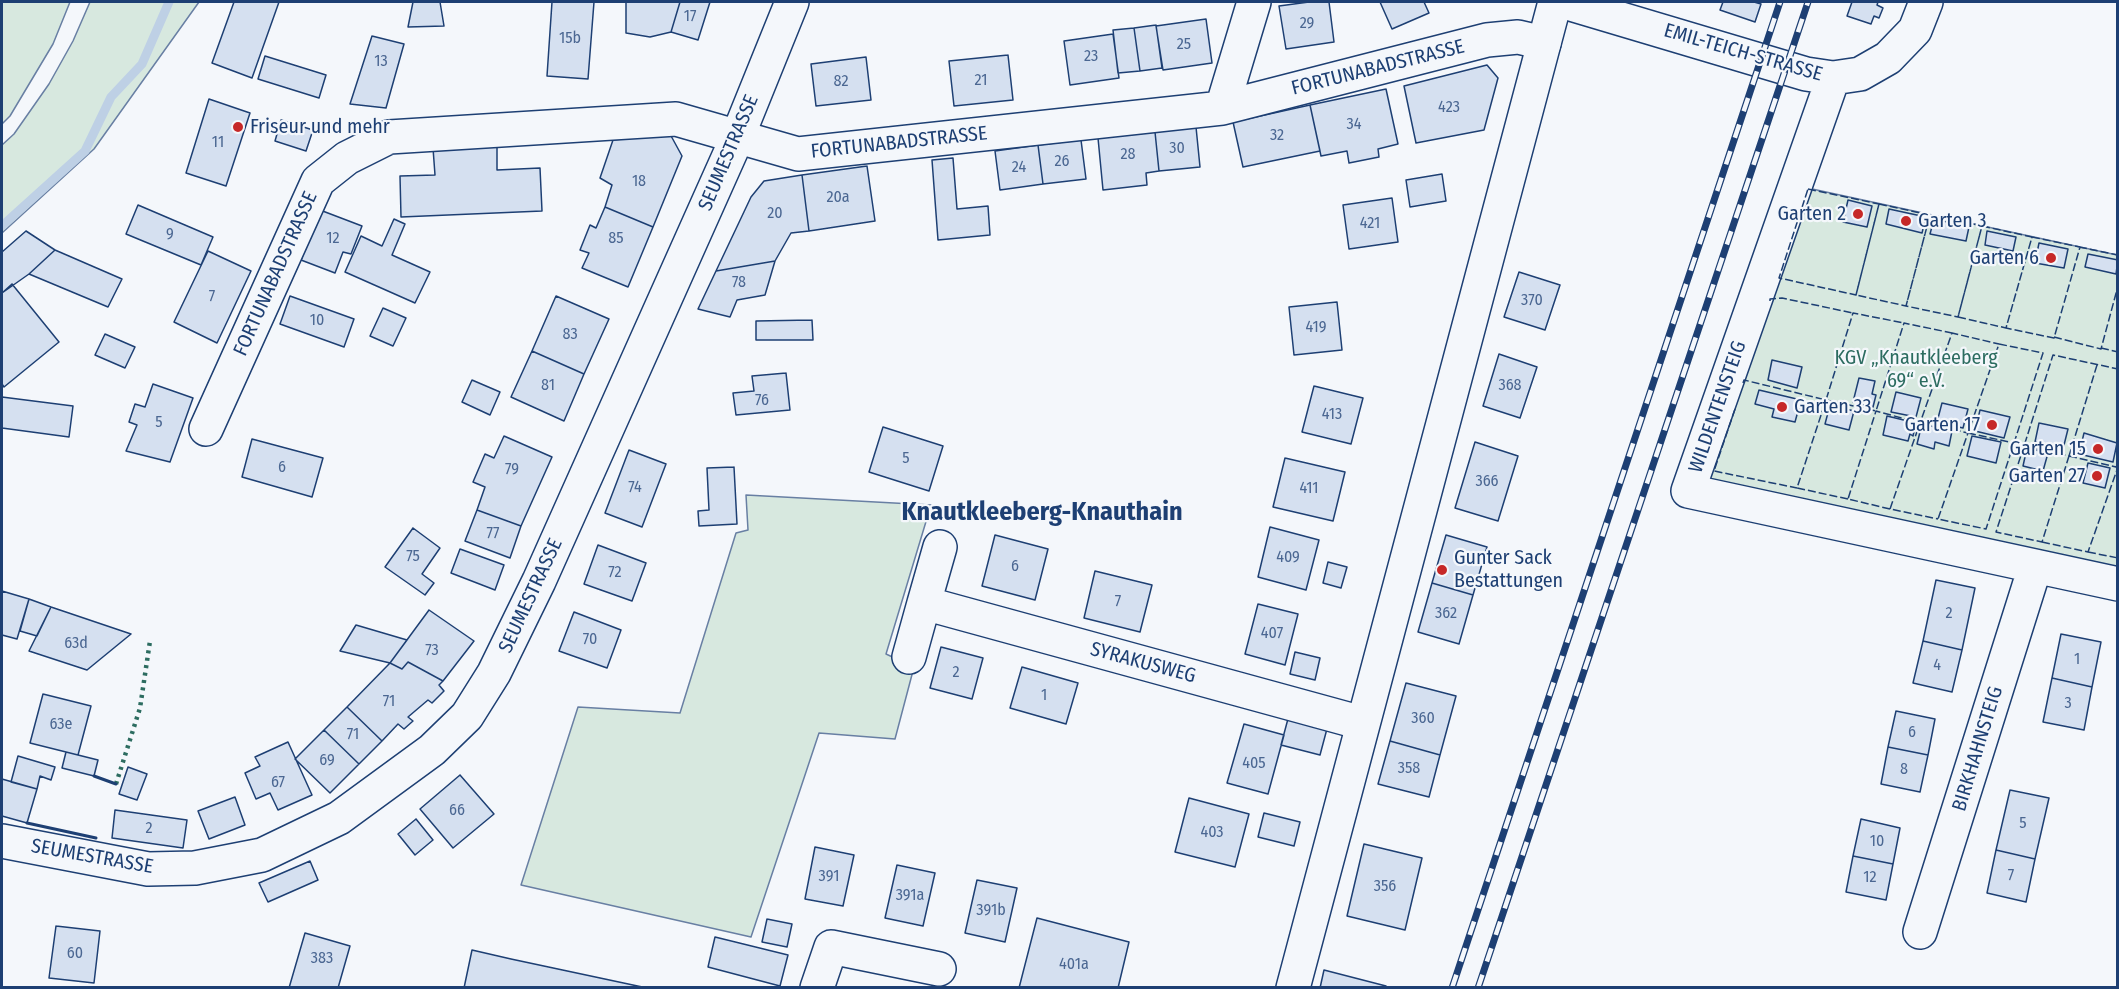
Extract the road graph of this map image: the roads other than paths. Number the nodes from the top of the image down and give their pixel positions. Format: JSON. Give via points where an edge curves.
{"nodes":[{"id":1,"x":792,"y":2,"type":"edge"},
{"id":2,"x":1254,"y":2,"type":"edge"},
{"id":3,"x":1555,"y":2,"type":"edge"},
{"id":4,"x":1564,"y":2,"type":"edge"},
{"id":5,"x":1926,"y":2,"type":"edge"},
{"id":6,"x":1544,"y":43,"type":"junction"},
{"id":7,"x":1833,"y":78,"type":"junction"},
{"id":8,"x":1222,"y":108,"type":"junction"},
{"id":9,"x":737,"y":138,"type":"junction"},
{"id":10,"x":206,"y":429,"type":"dead end"},
{"id":11,"x":940,"y":548,"type":"dead end"},
{"id":12,"x":2035,"y":567,"type":"junction"},
{"id":13,"x":2118,"y":584,"type":"edge"},
{"id":14,"x":924,"y":603,"type":"junction"},
{"id":15,"x":909,"y":657,"type":"dead end"},
{"id":16,"x":1362,"y":723,"type":"junction"},
{"id":17,"x":2,"y":841,"type":"edge"},
{"id":18,"x":1920,"y":932,"type":"dead end"},
{"id":19,"x":939,"y":969,"type":"dead end"},
{"id":20,"x":817,"y":987,"type":"edge"},
{"id":21,"x":1293,"y":987,"type":"edge"}],
"edges":[{"from":1,"to":9,"type":"street","name":"SEUMESTRASSE"},
{"from":2,"to":8,"type":"street"},
{"from":3,"to":6,"type":"street"},
{"from":4,"to":7,"type":"street","name":"EMIL-TEICH-STRASSE","via":[[1806,74]]},
{"from":5,"to":7,"type":"street","name":"EMIL-TEICH-STRASSE","via":[[1915,30],[1888,58],[1860,74]]},
{"from":6,"to":8,"type":"street","name":"FORTUNABADSTRASSE","via":[[1518,37],[1486,40]]},
{"from":6,"to":16,"type":"street"},
{"from":7,"to":12,"type":"street","name":"WILDENTENSTEIG","via":[[1688,491]]},
{"from":8,"to":9,"type":"street","name":"FORTUNABADSTRASSE","via":[[798,154]]},
{"from":9,"to":10,"type":"street","name":"FORTUNABADSTRASSE","via":[[676,119],[389,137],[347,158],[318,181]]},
{"from":9,"to":17,"type":"street","name":"SEUMESTRASSE","via":[[494,673],[466,716],[432,750],[339,818],[262,855],[195,868],[148,869]]},
{"from":11,"to":14,"type":"street"},
{"from":12,"to":13,"type":"street","name":"WILDENTENSTEIG"},
{"from":12,"to":18,"type":"street","name":"BIRKHAHNSTEIG"},
{"from":14,"to":15,"type":"street"},
{"from":14,"to":16,"type":"street","name":"SYRAKUSWEG"},
{"from":16,"to":21,"type":"street"},
{"from":19,"to":20,"type":"street","via":[[831,946]]}]}
